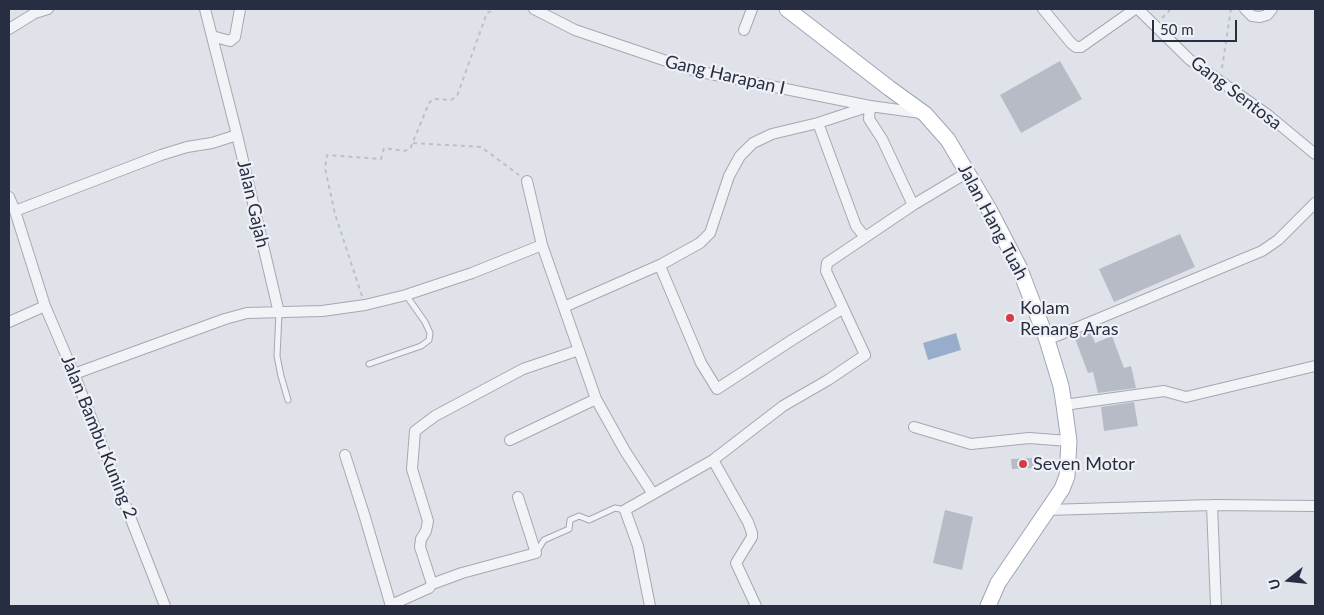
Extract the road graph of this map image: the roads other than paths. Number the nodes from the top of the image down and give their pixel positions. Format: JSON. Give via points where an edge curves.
{"nodes":[{"id":1,"x":48,"y":9,"type":"edge"},
{"id":2,"x":205,"y":9,"type":"edge"},
{"id":3,"x":240,"y":9,"type":"edge"},
{"id":4,"x":534,"y":9,"type":"edge"},
{"id":5,"x":752,"y":9,"type":"edge"},
{"id":6,"x":787,"y":9,"type":"edge"},
{"id":7,"x":1044,"y":9,"type":"edge"},
{"id":8,"x":1136,"y":9,"type":"edge"},
{"id":9,"x":1245,"y":9,"type":"edge"},
{"id":10,"x":1272,"y":9,"type":"edge"},
{"id":11,"x":9,"y":29,"type":"edge"},
{"id":12,"x":744,"y":30,"type":"dead end"},
{"id":13,"x":212,"y":36,"type":"junction"},
{"id":14,"x":870,"y":106,"type":"junction"},
{"id":15,"x":925,"y":114,"type":"junction"},
{"id":16,"x":818,"y":123,"type":"junction"},
{"id":17,"x":237,"y":136,"type":"junction"},
{"id":18,"x":1315,"y":154,"type":"edge"},
{"id":19,"x":968,"y":172,"type":"junction"},
{"id":20,"x":527,"y":181,"type":"road end"},
{"id":21,"x":9,"y":196,"type":"edge"},
{"id":22,"x":1315,"y":203,"type":"edge"},
{"id":23,"x":912,"y":205,"type":"junction"},
{"id":24,"x":15,"y":211,"type":"junction"},
{"id":25,"x":865,"y":237,"type":"junction"},
{"id":26,"x":542,"y":245,"type":"junction"},
{"id":27,"x":660,"y":266,"type":"junction"},
{"id":28,"x":406,"y":295,"type":"junction"},
{"id":29,"x":45,"y":306,"type":"junction"},
{"id":30,"x":564,"y":307,"type":"junction"},
{"id":31,"x":842,"y":309,"type":"junction"},
{"id":32,"x":279,"y":313,"type":"junction"},
{"id":33,"x":9,"y":322,"type":"edge"},
{"id":34,"x":1046,"y":340,"type":"junction"},
{"id":35,"x":579,"y":350,"type":"junction"},
{"id":36,"x":369,"y":364,"type":"dead end"},
{"id":37,"x":1315,"y":366,"type":"edge"},
{"id":38,"x":74,"y":374,"type":"junction"},
{"id":39,"x":596,"y":399,"type":"junction"},
{"id":40,"x":288,"y":400,"type":"dead end"},
{"id":41,"x":1064,"y":405,"type":"junction"},
{"id":42,"x":914,"y":427,"type":"dead end"},
{"id":43,"x":510,"y":440,"type":"dead end"},
{"id":44,"x":1069,"y":441,"type":"junction"},
{"id":45,"x":345,"y":455,"type":"dead end"},
{"id":46,"x":713,"y":460,"type":"junction"},
{"id":47,"x":652,"y":494,"type":"junction"},
{"id":48,"x":518,"y":497,"type":"dead end"},
{"id":49,"x":1212,"y":505,"type":"junction"},
{"id":50,"x":1315,"y":506,"type":"edge"},
{"id":51,"x":625,"y":510,"type":"junction"},
{"id":52,"x":1047,"y":510,"type":"junction"},
{"id":53,"x":536,"y":552,"type":"junction"},
{"id":54,"x":432,"y":584,"type":"junction"},
{"id":55,"x":752,"y":605,"type":"edge"},
{"id":56,"x":165,"y":606,"type":"edge"},
{"id":57,"x":391,"y":606,"type":"edge"},
{"id":58,"x":650,"y":606,"type":"edge"},
{"id":59,"x":988,"y":606,"type":"edge"},
{"id":60,"x":1216,"y":606,"type":"edge"}],
"edges":[{"from":1,"to":11,"type":"street"},
{"from":2,"to":13,"type":"street","name":"Jalan Gajah"},
{"from":3,"to":13,"type":"street","via":[[236,38],[230,41]]},
{"from":4,"to":14,"type":"street","name":"Gang Harapan I","via":[[574,30],[696,71]]},
{"from":5,"to":12,"type":"street"},
{"from":6,"to":15,"type":"main road","name":"Jalan Hang Tuah"},
{"from":7,"to":8,"type":"street","via":[[1071,43],[1081,48]]},
{"from":8,"to":18,"type":"street","name":"Gang Sentosa","via":[[1190,60],[1268,115]]},
{"from":9,"to":10,"type":"street","via":[[1252,16],[1260,17]]},
{"from":13,"to":17,"type":"street","name":"Jalan Gajah"},
{"from":14,"to":15,"type":"street","name":"Gang Harapan I"},
{"from":14,"to":16,"type":"street"},
{"from":14,"to":23,"type":"street","via":[[869,119],[882,139]]},
{"from":15,"to":19,"type":"main road","name":"Jalan Hang Tuah","via":[[948,140]]},
{"from":16,"to":25,"type":"street","via":[[856,226]]},
{"from":16,"to":27,"type":"street","via":[[753,142],[740,156],[729,176],[710,233],[700,243]]},
{"from":17,"to":24,"type":"street","via":[[161,155]]},
{"from":17,"to":32,"type":"street","name":"Jalan Gajah"},
{"from":19,"to":23,"type":"street"},
{"from":19,"to":34,"type":"main road","name":"Jalan Hang Tuah","via":[[1019,267]]},
{"from":20,"to":26,"type":"street"},
{"from":21,"to":24,"type":"street","name":"Jalan Bambu Kuning 2"},
{"from":22,"to":34,"type":"street","via":[[1278,240],[1262,251]]},
{"from":23,"to":25,"type":"street"},
{"from":24,"to":29,"type":"street","name":"Jalan Bambu Kuning 2"},
{"from":25,"to":31,"type":"street","via":[[827,263],[826,271]]},
{"from":26,"to":28,"type":"street"},
{"from":26,"to":30,"type":"street"},
{"from":27,"to":30,"type":"street"},
{"from":27,"to":31,"type":"street","via":[[701,363],[717,389]]},
{"from":28,"to":32,"type":"street","via":[[365,305]]},
{"from":28,"to":36,"type":"lane","via":[[425,322],[429,340],[421,346]]},
{"from":29,"to":33,"type":"street"},
{"from":29,"to":38,"type":"street","name":"Jalan Bambu Kuning 2"},
{"from":30,"to":35,"type":"street"},
{"from":31,"to":46,"type":"street","via":[[865,355],[783,406]]},
{"from":32,"to":38,"type":"street","via":[[247,313],[225,319]]},
{"from":32,"to":40,"type":"lane","name":"Jalan Gajah","via":[[277,356]]},
{"from":34,"to":41,"type":"main road","name":"Jalan Hang Tuah"},
{"from":35,"to":39,"type":"street"},
{"from":35,"to":54,"type":"street","via":[[524,369],[435,416],[415,431],[412,469],[428,521],[420,547]]},
{"from":37,"to":41,"type":"street","via":[[1186,397],[1164,391]]},
{"from":38,"to":56,"type":"street","name":"Jalan Bambu Kuning 2"},
{"from":39,"to":43,"type":"street"},
{"from":39,"to":47,"type":"street"},
{"from":41,"to":44,"type":"main road","name":"Jalan Hang Tuah"},
{"from":42,"to":44,"type":"street","via":[[971,444],[1028,438]]},
{"from":44,"to":52,"type":"main road","name":"Jalan Hang Tuah","via":[[1067,476]]},
{"from":45,"to":57,"type":"street"},
{"from":46,"to":47,"type":"street"},
{"from":46,"to":55,"type":"street","via":[[752,533],[736,563]]},
{"from":47,"to":51,"type":"street"},
{"from":48,"to":53,"type":"street"},
{"from":49,"to":50,"type":"street"},
{"from":49,"to":52,"type":"street"},
{"from":49,"to":60,"type":"street"},
{"from":51,"to":53,"type":"lane","via":[[615,508],[589,520],[580,516],[570,520],[569,529],[544,540]]},
{"from":51,"to":58,"type":"street","via":[[638,546]]},
{"from":52,"to":59,"type":"main road","name":"Jalan Hang Tuah","via":[[998,583]]},
{"from":53,"to":54,"type":"street"},
{"from":54,"to":57,"type":"street","via":[[430,588]]}]}
